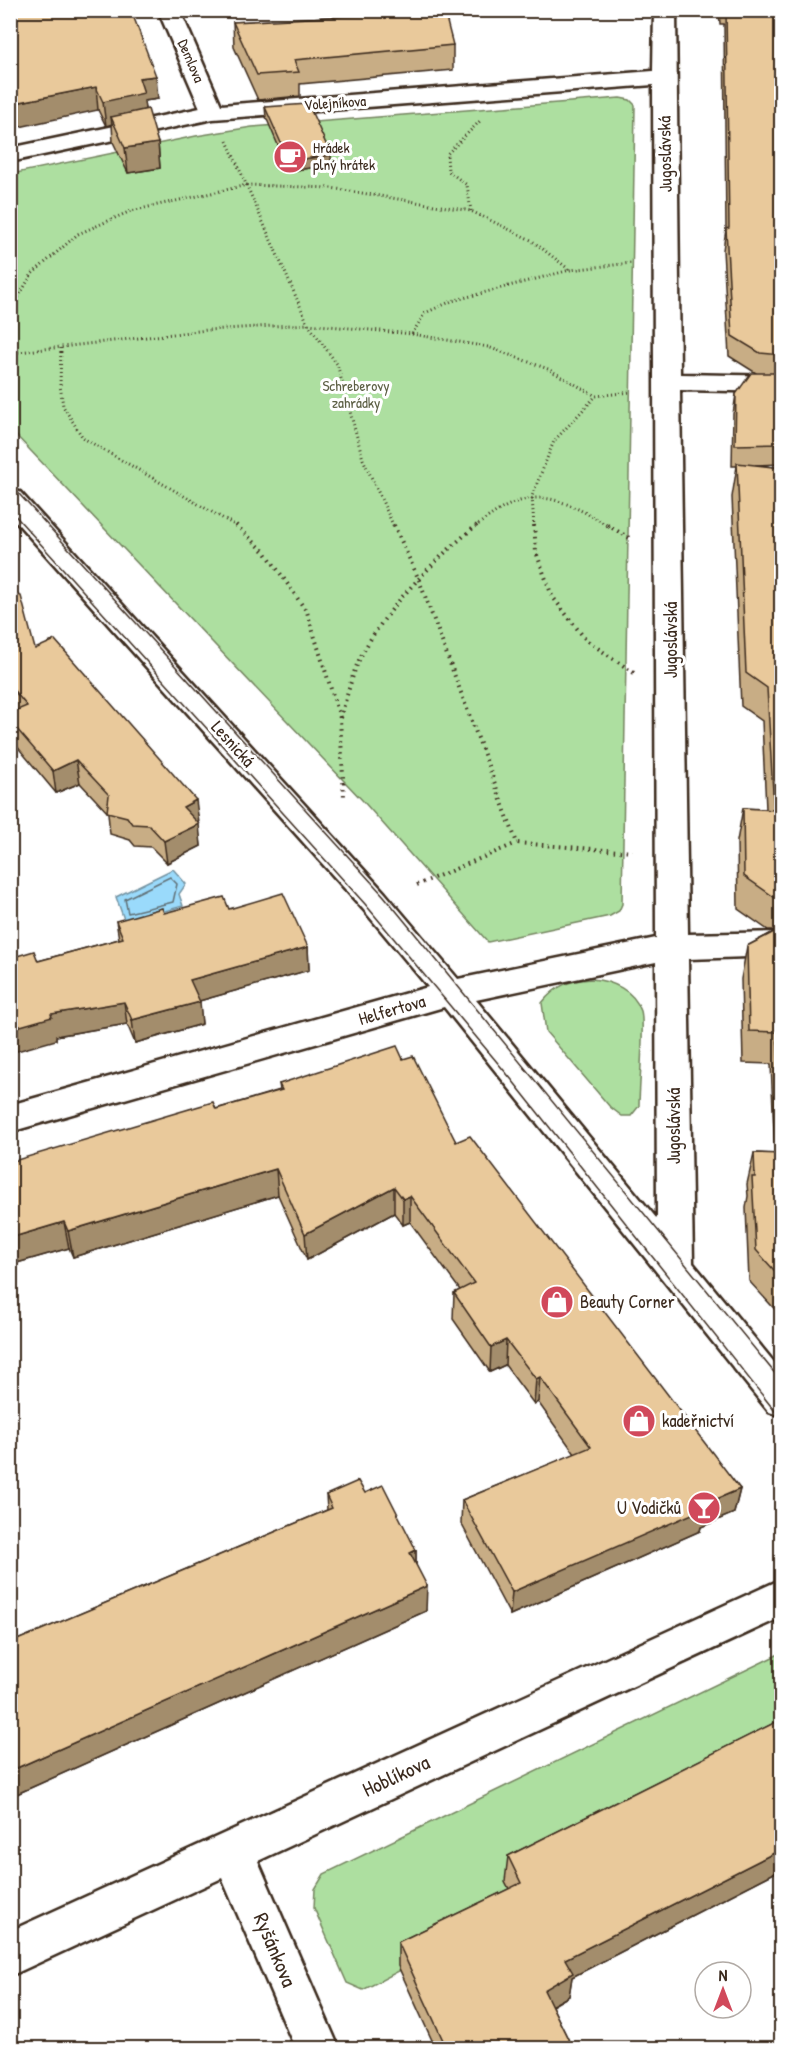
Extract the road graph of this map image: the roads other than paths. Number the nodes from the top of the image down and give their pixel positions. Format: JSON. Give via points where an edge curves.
{"nodes":[{"id":1,"x":169,"y":10,"type":"edge"},
{"id":2,"x":665,"y":10,"type":"edge"},
{"id":3,"x":664,"y":77,"type":"junction"},
{"id":4,"x":213,"y":112,"type":"junction"},
{"id":5,"x":10,"y":155,"type":"edge"},
{"id":6,"x":668,"y":382,"type":"junction"},
{"id":7,"x":782,"y":384,"type":"edge"},
{"id":8,"x":10,"y":498,"type":"edge"},
{"id":9,"x":782,"y":944,"type":"edge"},
{"id":10,"x":672,"y":947,"type":"junction"},
{"id":11,"x":451,"y":993,"type":"junction"},
{"id":12,"x":10,"y":1119,"type":"edge"},
{"id":13,"x":675,"y":1269,"type":"junction"},
{"id":14,"x":782,"y":1400,"type":"edge"},
{"id":15,"x":782,"y":1597,"type":"edge"},
{"id":16,"x":232,"y":1852,"type":"junction"},
{"id":17,"x":10,"y":1954,"type":"edge"},
{"id":18,"x":317,"y":2049,"type":"edge"}],
"edges":[{"from":1,"to":4,"type":"street","name":"Demlova"},
{"from":2,"to":3,"type":"street","name":"Jugoslávská"},
{"from":3,"to":4,"type":"street","name":"Volejníkova"},
{"from":3,"to":6,"type":"street","name":"Jugoslávská"},
{"from":4,"to":5,"type":"street","name":"Volejníkova"},
{"from":6,"to":7,"type":"street"},
{"from":6,"to":10,"type":"street","name":"Jugoslávská"},
{"from":8,"to":11,"type":"street","name":"Lesnická","via":[[374,901]]},
{"from":9,"to":10,"type":"street","name":"Helfertova"},
{"from":10,"to":11,"type":"street","name":"Helfertova"},
{"from":10,"to":13,"type":"street","name":"Jugoslávská"},
{"from":11,"to":12,"type":"street","name":"Helfertova"},
{"from":11,"to":13,"type":"street"},
{"from":13,"to":14,"type":"street"},
{"from":15,"to":16,"type":"street","name":"Hoblíkova"},
{"from":16,"to":17,"type":"street","name":"Hoblíkova"},
{"from":16,"to":18,"type":"street","name":"Ryšánkova"}]}
